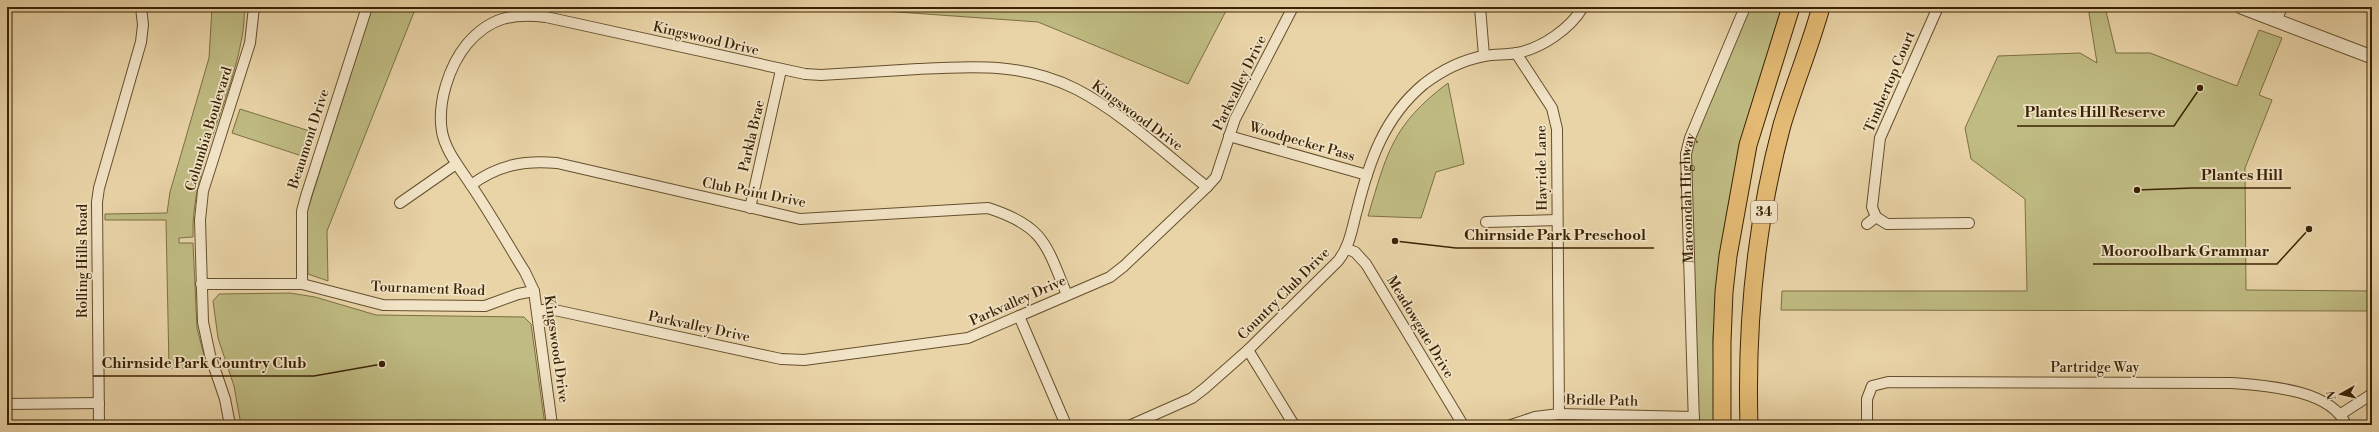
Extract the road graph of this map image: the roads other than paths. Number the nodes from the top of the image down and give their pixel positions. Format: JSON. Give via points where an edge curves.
{"nodes":[{"id":1,"x":141,"y":7,"type":"edge"},
{"id":2,"x":254,"y":7,"type":"edge"},
{"id":3,"x":367,"y":7,"type":"edge"},
{"id":4,"x":1293,"y":7,"type":"edge"},
{"id":5,"x":1480,"y":7,"type":"edge"},
{"id":6,"x":1583,"y":7,"type":"edge"},
{"id":7,"x":1745,"y":7,"type":"edge"},
{"id":8,"x":1791,"y":7,"type":"edge"},
{"id":9,"x":1821,"y":7,"type":"edge"},
{"id":10,"x":1938,"y":7,"type":"edge"},
{"id":11,"x":2242,"y":7,"type":"edge"},
{"id":12,"x":2282,"y":7,"type":"edge"},
{"id":13,"x":515,"y":11,"type":"edge"},
{"id":14,"x":2276,"y":21,"type":"junction"},
{"id":15,"x":1516,"y":53,"type":"junction"},
{"id":16,"x":1484,"y":56,"type":"junction"},
{"id":17,"x":2372,"y":57,"type":"edge"},
{"id":18,"x":781,"y":70,"type":"junction"},
{"id":19,"x":1229,"y":136,"type":"junction"},
{"id":20,"x":456,"y":164,"type":"junction"},
{"id":21,"x":1367,"y":175,"type":"junction"},
{"id":22,"x":471,"y":185,"type":"junction"},
{"id":23,"x":1207,"y":187,"type":"junction"},
{"id":24,"x":400,"y":203,"type":"dead end"},
{"id":25,"x":750,"y":208,"type":"junction"},
{"id":26,"x":1876,"y":217,"type":"junction"},
{"id":27,"x":1558,"y":220,"type":"junction"},
{"id":28,"x":1486,"y":222,"type":"dead end"},
{"id":29,"x":1867,"y":224,"type":"dead end"},
{"id":30,"x":1969,"y":224,"type":"dead end"},
{"id":31,"x":1347,"y":248,"type":"junction"},
{"id":32,"x":200,"y":284,"type":"junction"},
{"id":33,"x":302,"y":284,"type":"junction"},
{"id":34,"x":534,"y":291,"type":"junction"},
{"id":35,"x":1067,"y":295,"type":"junction"},
{"id":36,"x":537,"y":311,"type":"junction"},
{"id":37,"x":1019,"y":316,"type":"junction"},
{"id":38,"x":1248,"y":350,"type":"junction"},
{"id":39,"x":2372,"y":394,"type":"edge"},
{"id":40,"x":98,"y":403,"type":"junction"},
{"id":41,"x":7,"y":404,"type":"edge"},
{"id":42,"x":1559,"y":414,"type":"junction"},
{"id":43,"x":2341,"y":414,"type":"junction"},
{"id":44,"x":1694,"y":421,"type":"edge"},
{"id":45,"x":99,"y":425,"type":"edge"},
{"id":46,"x":230,"y":425,"type":"edge"},
{"id":47,"x":552,"y":425,"type":"edge"},
{"id":48,"x":1066,"y":425,"type":"edge"},
{"id":49,"x":1131,"y":425,"type":"edge"},
{"id":50,"x":1294,"y":425,"type":"edge"},
{"id":51,"x":1462,"y":425,"type":"edge"},
{"id":52,"x":1511,"y":425,"type":"edge"},
{"id":53,"x":1722,"y":425,"type":"edge"},
{"id":54,"x":1749,"y":425,"type":"edge"},
{"id":55,"x":1867,"y":425,"type":"edge"},
{"id":56,"x":2346,"y":425,"type":"edge"}],
"edges":[{"from":1,"to":40,"type":"street","name":"Rolling Hills Road","via":[[141,42],[97,202]]},
{"from":2,"to":32,"type":"street","name":"Columbia Boulevard","via":[[250,43],[204,191],[200,230]]},
{"from":3,"to":33,"type":"street","name":"Beaumont Drive","via":[[302,211]]},
{"from":4,"to":19,"type":"street","name":"Parkvalley Drive","via":[[1235,119]]},
{"from":5,"to":16,"type":"street"},
{"from":6,"to":15,"type":"street","name":"Country Club Drive","via":[[1570,23],[1549,40],[1530,50]]},
{"from":7,"to":44,"type":"street","name":"Maroondah Highway","via":[[1690,138],[1686,154]]},
{"from":8,"to":53,"type":"highway","number":"34","via":[[1748,145],[1728,256],[1722,342]]},
{"from":9,"to":54,"type":"highway","number":"34","via":[[1783,125],[1770,177],[1758,246],[1751,314]]},
{"from":10,"to":26,"type":"street","name":"Timbertop Court","via":[[1880,138],[1872,200],[1872,212]]},
{"from":11,"to":14,"type":"street"},
{"from":12,"to":14,"type":"street"},
{"from":13,"to":18,"type":"street","name":"Kingswood Drive"},
{"from":13,"to":20,"type":"street","name":"Kingswood Drive","via":[[495,21],[472,38],[464,48],[449,79],[443,97],[442,132]]},
{"from":14,"to":17,"type":"street"},
{"from":15,"to":16,"type":"street","name":"Country Club Drive"},
{"from":15,"to":27,"type":"street","name":"Hayride Lane","via":[[1547,98],[1555,118]]},
{"from":16,"to":21,"type":"street","name":"Country Club Drive","via":[[1452,67],[1413,94],[1384,131]]},
{"from":18,"to":23,"type":"street","name":"Kingswood Drive","via":[[821,75],[979,65],[1036,74],[1076,89],[1110,111]]},
{"from":18,"to":25,"type":"street","name":"Parkla Brae"},
{"from":19,"to":21,"type":"street","name":"Woodpecker Pass"},
{"from":19,"to":23,"type":"street","name":"Parkvalley Drive","via":[[1216,177]]},
{"from":20,"to":22,"type":"street","name":"Kingswood Drive"},
{"from":20,"to":24,"type":"street"},
{"from":21,"to":31,"type":"street","name":"Country Club Drive"},
{"from":22,"to":25,"type":"street","name":"Club Point Drive","via":[[493,171],[512,164],[536,161],[565,165]]},
{"from":22,"to":34,"type":"street","name":"Kingswood Drive"},
{"from":23,"to":35,"type":"street","name":"Parkvalley Drive","via":[[1124,266],[1110,276]]},
{"from":25,"to":35,"type":"street","name":"Club Point Drive","via":[[800,219],[988,208],[1014,216],[1035,230],[1050,254]]},
{"from":26,"to":29,"type":"street"},
{"from":26,"to":30,"type":"street","via":[[1892,225]]},
{"from":27,"to":28,"type":"street"},
{"from":27,"to":42,"type":"street","name":"Hayride Lane"},
{"from":31,"to":38,"type":"street","name":"Country Club Drive","via":[[1328,272]]},
{"from":31,"to":51,"type":"street","name":"Meadowgate Drive","via":[[1355,252],[1366,264]]},
{"from":32,"to":33,"type":"street","name":"Tournament Road"},
{"from":32,"to":46,"type":"street","name":"Columbia Boulevard","via":[[203,322],[210,355],[225,399]]},
{"from":33,"to":34,"type":"street","name":"Tournament Road","via":[[383,305],[485,306]]},
{"from":34,"to":36,"type":"street","name":"Kingswood Drive"},
{"from":35,"to":37,"type":"street","name":"Parkvalley Drive"},
{"from":36,"to":37,"type":"street","name":"Parkvalley Drive","via":[[550,309],[792,360],[955,341],[984,333]]},
{"from":36,"to":47,"type":"street","name":"Kingswood Drive"},
{"from":37,"to":48,"type":"street"},
{"from":38,"to":49,"type":"street","name":"Country Club Drive","via":[[1192,398]]},
{"from":38,"to":50,"type":"street"},
{"from":39,"to":43,"type":"street"},
{"from":40,"to":41,"type":"street"},
{"from":40,"to":45,"type":"street","name":"Rolling Hills Road"},
{"from":42,"to":44,"type":"street","name":"Bridle Path"},
{"from":42,"to":52,"type":"street","name":"Bridle Path","via":[[1535,417]]},
{"from":43,"to":55,"type":"street","name":"Partridge Way","via":[[2320,399],[2281,389],[2232,383],[1888,382],[1872,386],[1868,400]]},
{"from":43,"to":56,"type":"street","name":"Partridge Way"}]}
